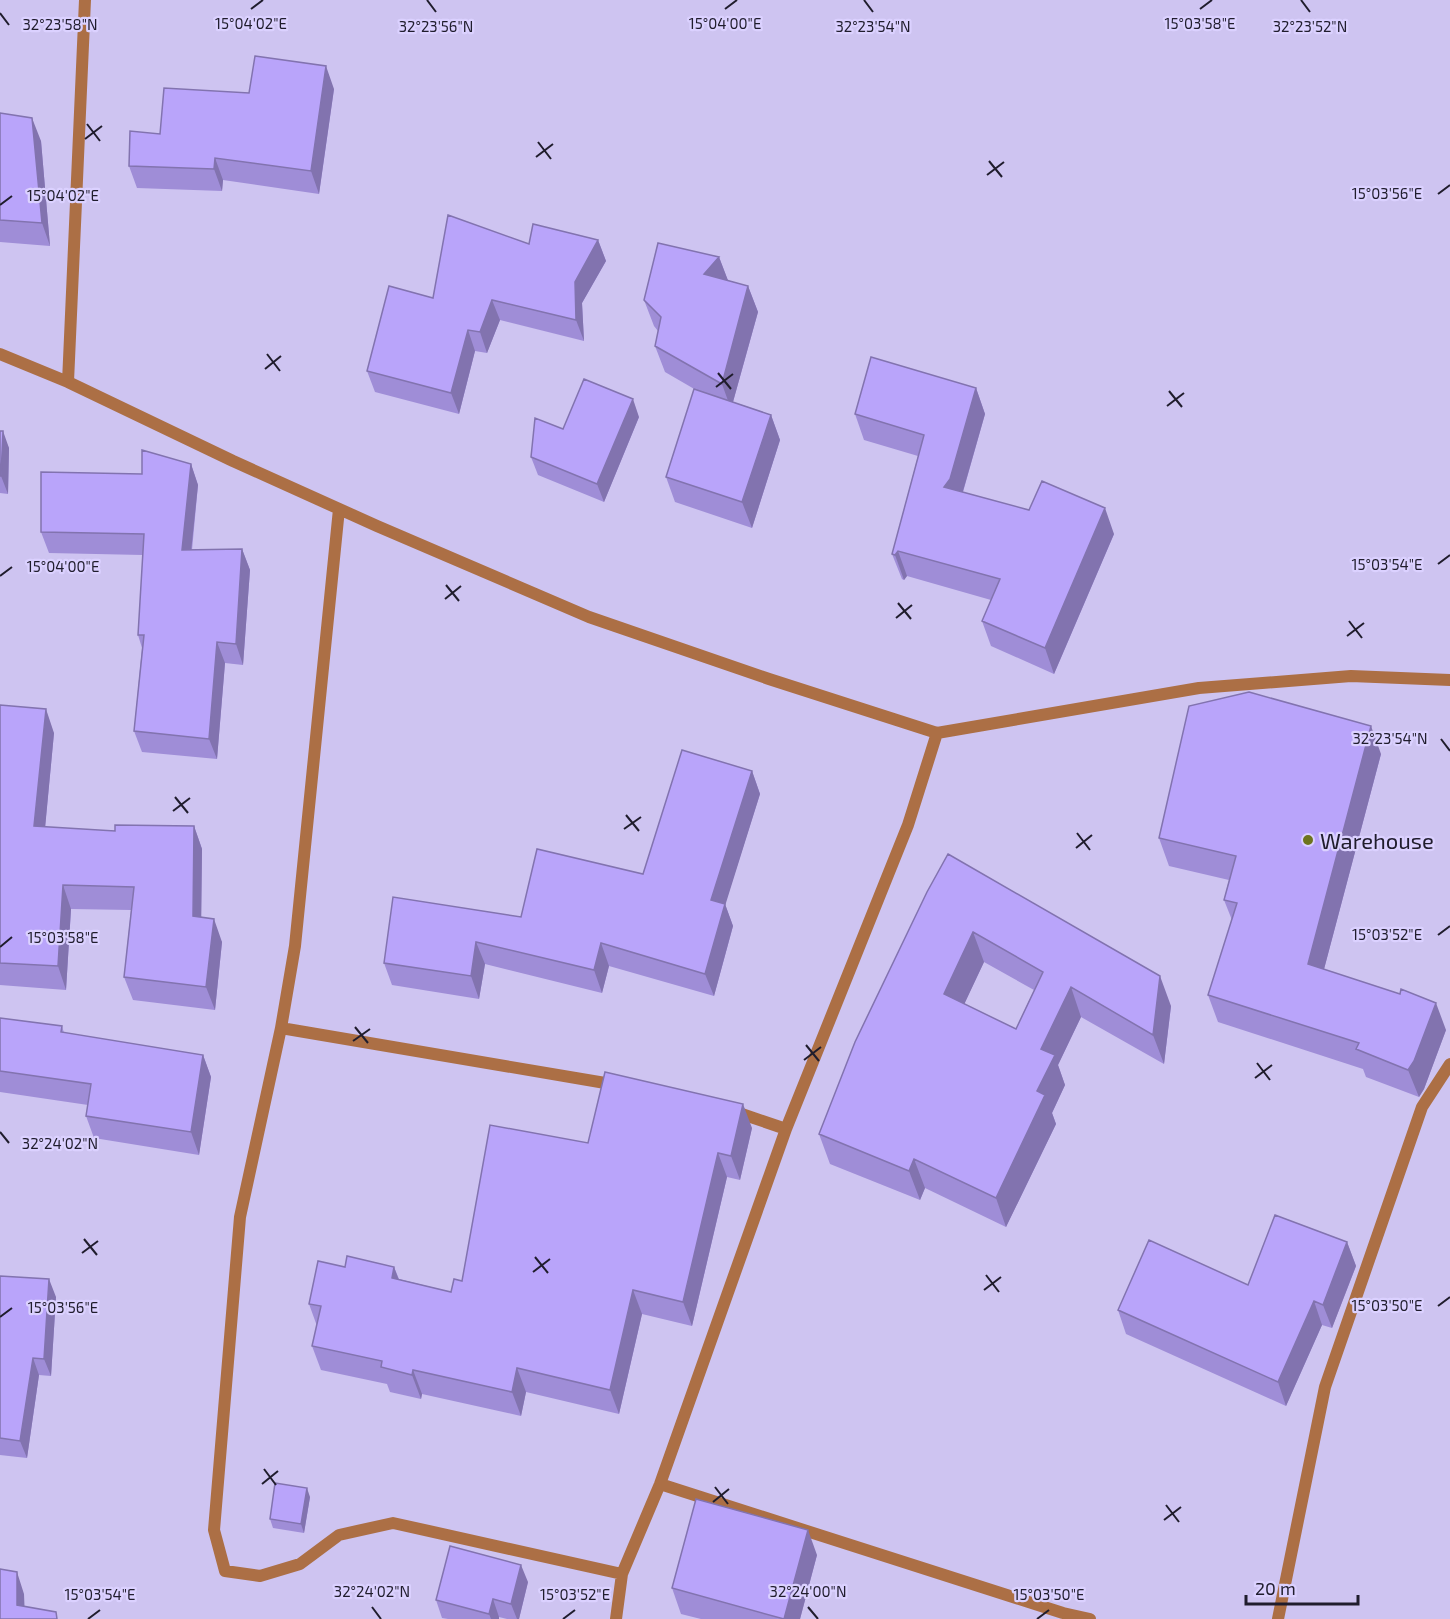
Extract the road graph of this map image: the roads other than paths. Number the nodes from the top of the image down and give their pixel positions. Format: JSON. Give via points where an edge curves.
{"nodes":[{"id":1,"x":85,"y":0,"type":"edge"},
{"id":2,"x":0,"y":354,"type":"edge"},
{"id":3,"x":68,"y":382,"type":"junction"},
{"id":4,"x":339,"y":510,"type":"junction"},
{"id":5,"x":1450,"y":680,"type":"edge"},
{"id":6,"x":937,"y":733,"type":"junction"},
{"id":7,"x":281,"y":1028,"type":"junction"},
{"id":8,"x":1450,"y":1064,"type":"edge"},
{"id":9,"x":628,"y":1086,"type":"edge"},
{"id":10,"x":721,"y":1107,"type":"edge"},
{"id":11,"x":786,"y":1129,"type":"junction"},
{"id":12,"x":660,"y":1484,"type":"junction"},
{"id":13,"x":622,"y":1574,"type":"junction"},
{"id":14,"x":616,"y":1619,"type":"edge"},
{"id":15,"x":1090,"y":1619,"type":"edge"},
{"id":16,"x":1278,"y":1619,"type":"edge"}],
"edges":[{"from":1,"to":3,"type":"street"},
{"from":2,"to":3,"type":"street"},
{"from":3,"to":4,"type":"street"},
{"from":4,"to":6,"type":"street","via":[[589,617]]},
{"from":4,"to":7,"type":"street","via":[[295,946]]},
{"from":5,"to":6,"type":"street","via":[[1351,676],[1199,688]]},
{"from":6,"to":11,"type":"street","via":[[908,825]]},
{"from":7,"to":9,"type":"street"},
{"from":7,"to":13,"type":"street","via":[[240,1217],[214,1530],[225,1571],[260,1576],[300,1564],[339,1535],[393,1523]]},
{"from":8,"to":16,"type":"street","via":[[1422,1107],[1326,1387]]},
{"from":10,"to":11,"type":"street"},
{"from":11,"to":12,"type":"street"},
{"from":12,"to":13,"type":"street"},
{"from":12,"to":15,"type":"street"},
{"from":13,"to":14,"type":"street"}]}
